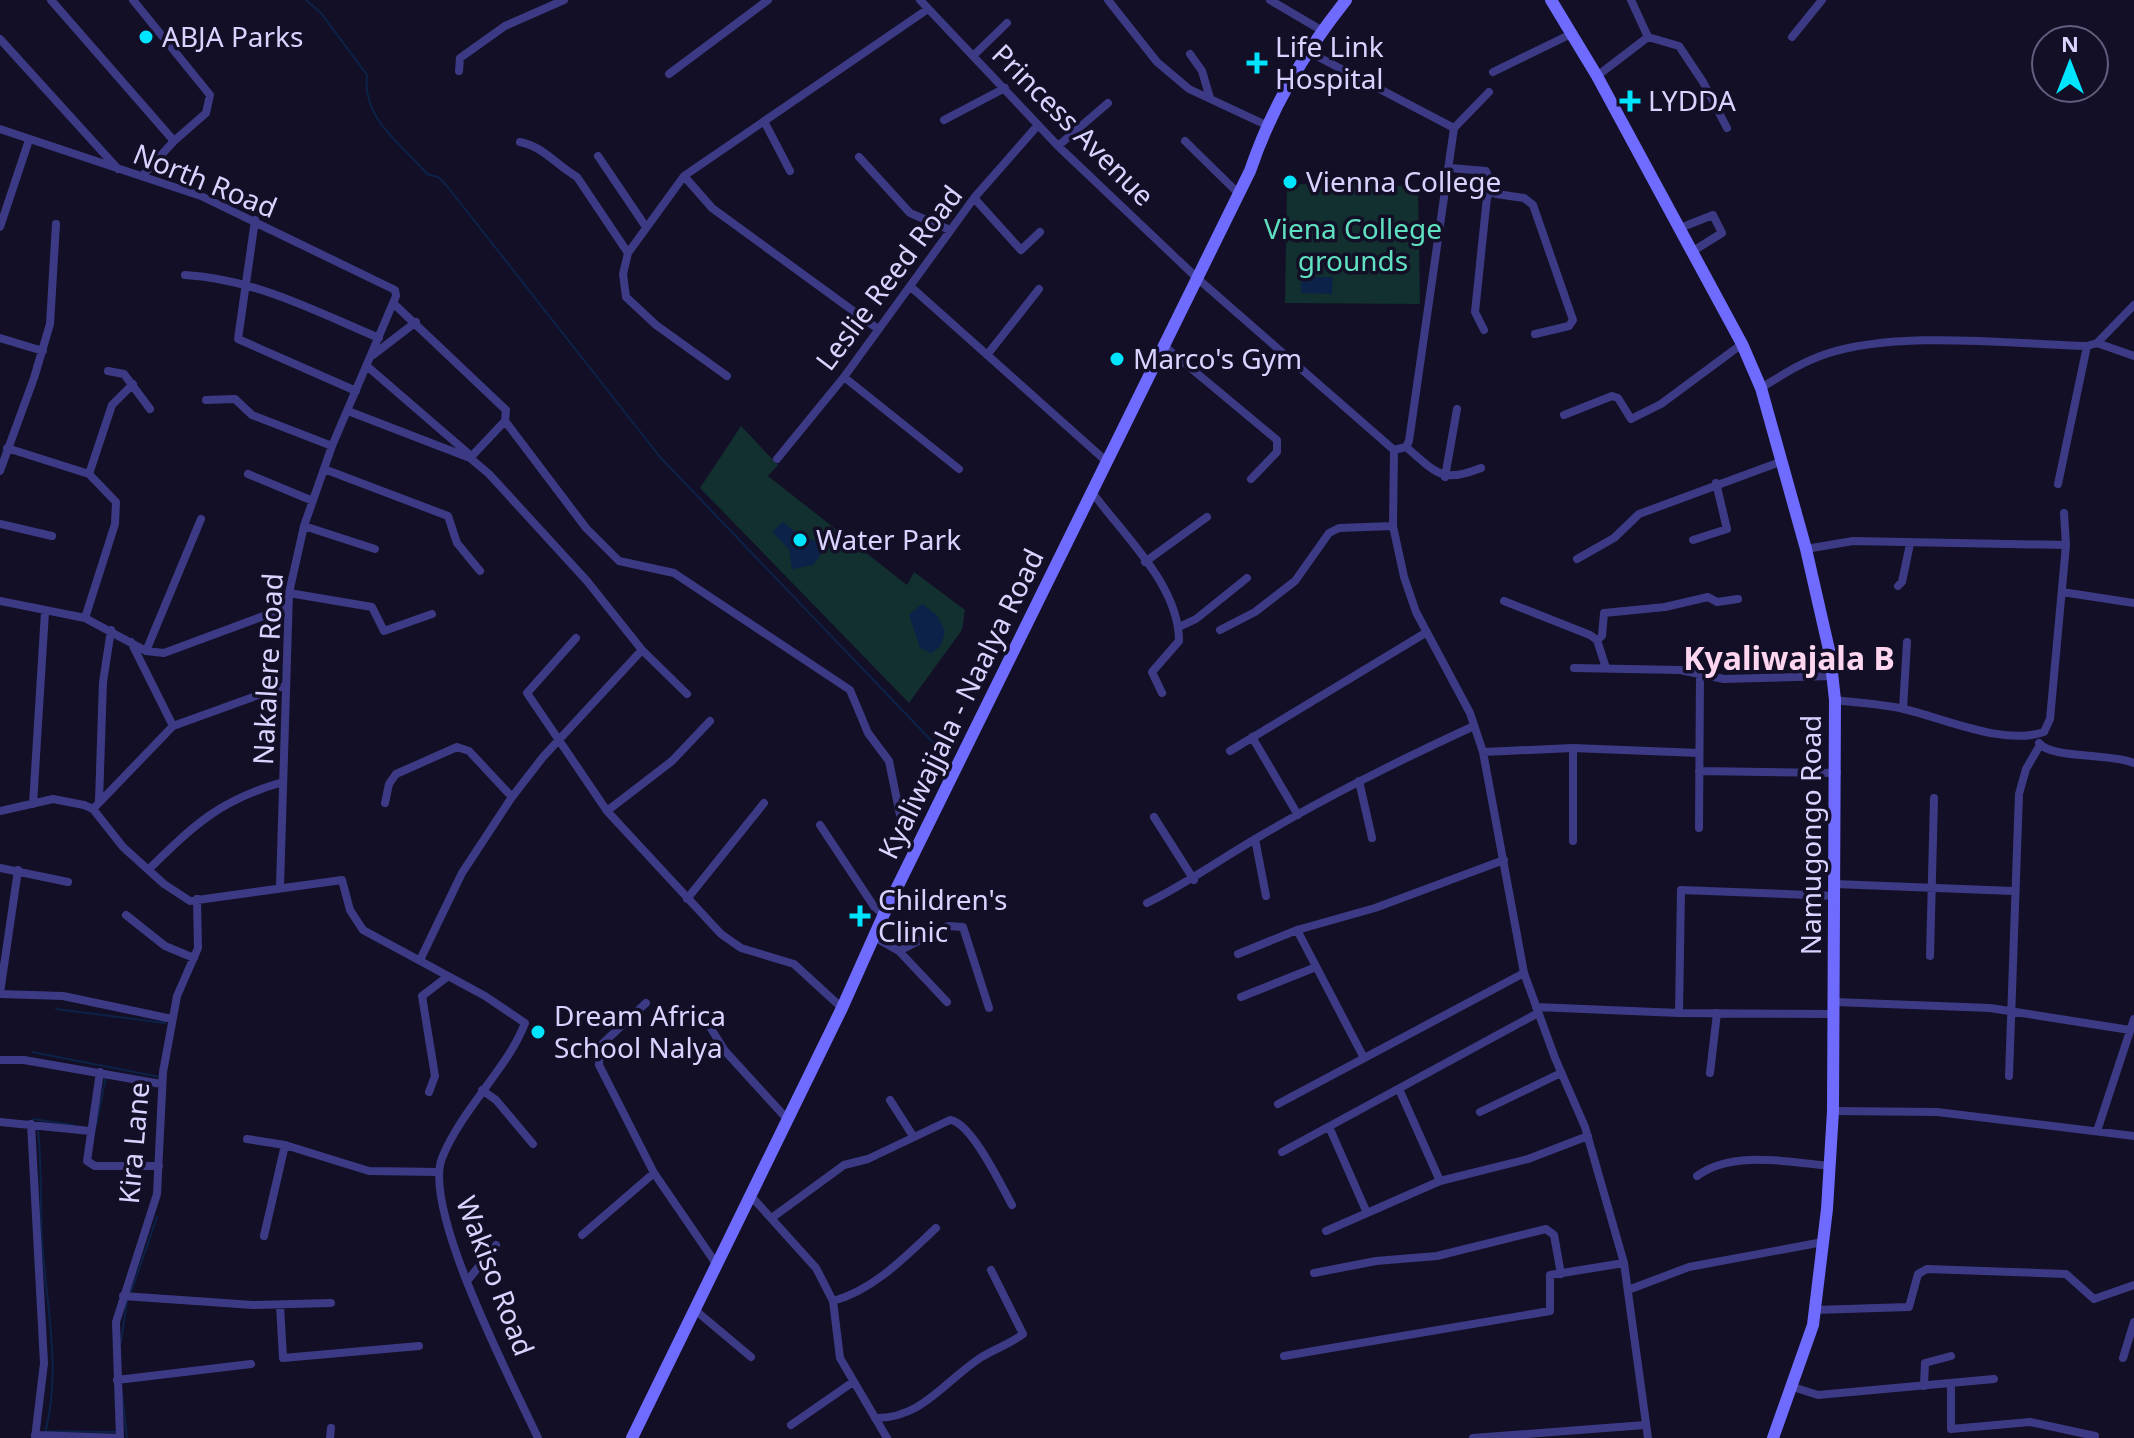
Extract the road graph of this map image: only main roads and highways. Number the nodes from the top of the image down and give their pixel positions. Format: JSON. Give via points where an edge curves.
{"nodes":[{"id":1,"x":1346,"y":0,"type":"edge"},
{"id":2,"x":1551,"y":0,"type":"edge"},
{"id":3,"x":632,"y":1438,"type":"edge"},
{"id":4,"x":1773,"y":1438,"type":"edge"}],
"edges":[{"from":1,"to":3,"type":"main road","name":"Kyaliwajjala - Naalya Road","via":[[1307,51],[1266,125],[1197,278]]},
{"from":2,"to":4,"type":"main road","name":"Namugongo Road","via":[[1693,251],[1761,388],[1806,549],[1833,676],[1837,773],[1830,1166],[1815,1310]]}]}
